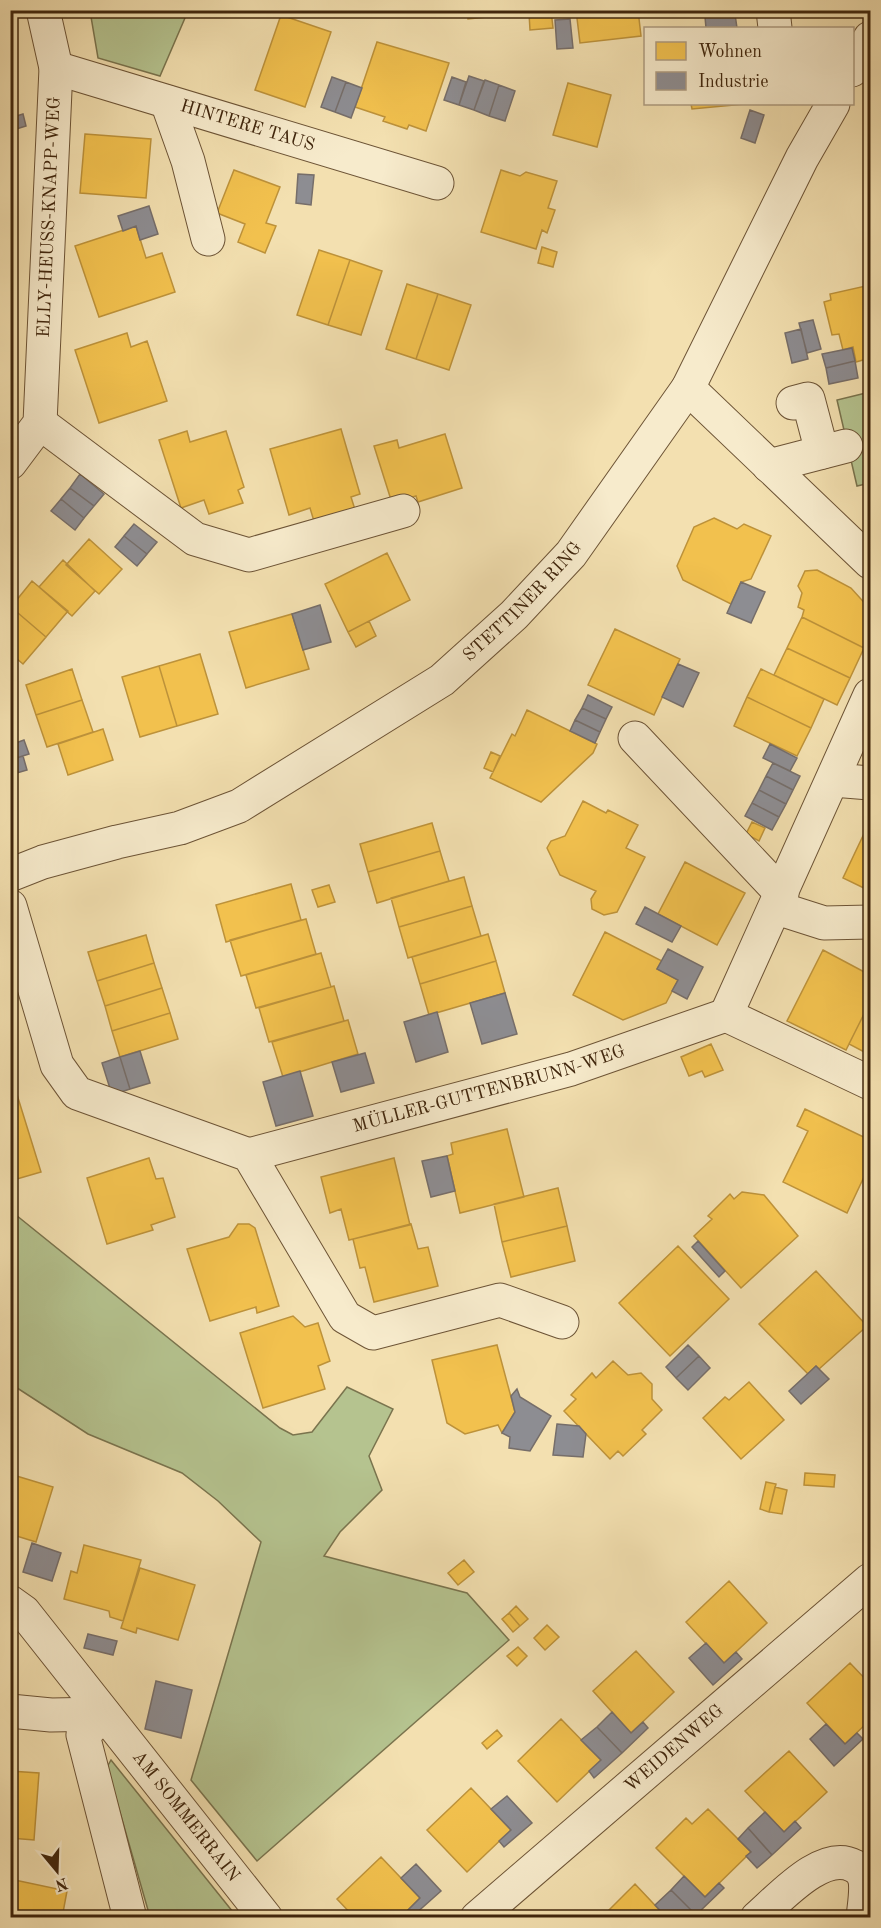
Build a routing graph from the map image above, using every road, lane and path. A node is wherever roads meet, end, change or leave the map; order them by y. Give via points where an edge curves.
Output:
1 (773, 10) edge
2 (51, 18) edge
3 (775, 27) edge
4 (870, 38) edge
5 (854, 66) edge
6 (56, 68) junction
7 (166, 102) junction
8 (832, 105) edge
9 (437, 183) dead end
10 (208, 239) dead end
11 (688, 388) junction
12 (793, 403) dead end
13 (40, 423) junction
14 (18, 466) edge
15 (769, 466) junction
16 (403, 511) dead end
17 (870, 562) edge
18 (870, 695) edge
19 (635, 738) dead end
20 (833, 780) junction
21 (870, 783) edge
22 (10, 875) edge
23 (779, 901) junction
24 (10, 906) edge
25 (870, 922) edge
26 (726, 1015) junction
27 (870, 1083) edge
28 (249, 1155) junction
29 (562, 1322) dead end
30 (870, 1580) edge
31 (10, 1602) edge
32 (10, 1711) edge
33 (104, 1714) junction
34 (130, 1917) edge
35 (266, 1917) edge
36 (477, 1917) edge
37 (757, 1917) edge
38 (863, 1917) edge

1 - 3 street
2 - 6 street, ELLY-HEUSS-KNAPP-WEG
4 - 5 street
6 - 7 street, HINTERE TAUS
6 - 13 street, ELLY-HEUSS-KNAPP-WEG
7 - 9 street, HINTERE TAUS
7 - 10 street via 188,160
8 - 11 street, STETTINER RING via 802,158
11 - 15 street
11 - 22 street, STETTINER RING via 571,554 514,615 442,680 239,806 180,828 43,862
12 - 15 street via 808,399 834,449
13 - 14 street
13 - 16 street via 195,539 249,555
15 - 17 street
18 - 20 street via 857,746
19 - 23 street
20 - 21 street
20 - 23 street
23 - 25 street via 824,922
23 - 26 street via 761,958
24 - 28 street via 57,1065 77,1093
26 - 27 street
26 - 28 street, MÜLLER-GUTTENBRUNN-WEG
28 - 29 street via 345,1317 373,1333 500,1300
30 - 36 street, WEIDENWEG
31 - 33 street, AM SOMMERRAIN via 24,1612
32 - 33 street
33 - 34 street via 83,1735
33 - 35 street, AM SOMMERRAIN
37 - 38 street via 807,1875 825,1864 845,1861 860,1869 865,1881

